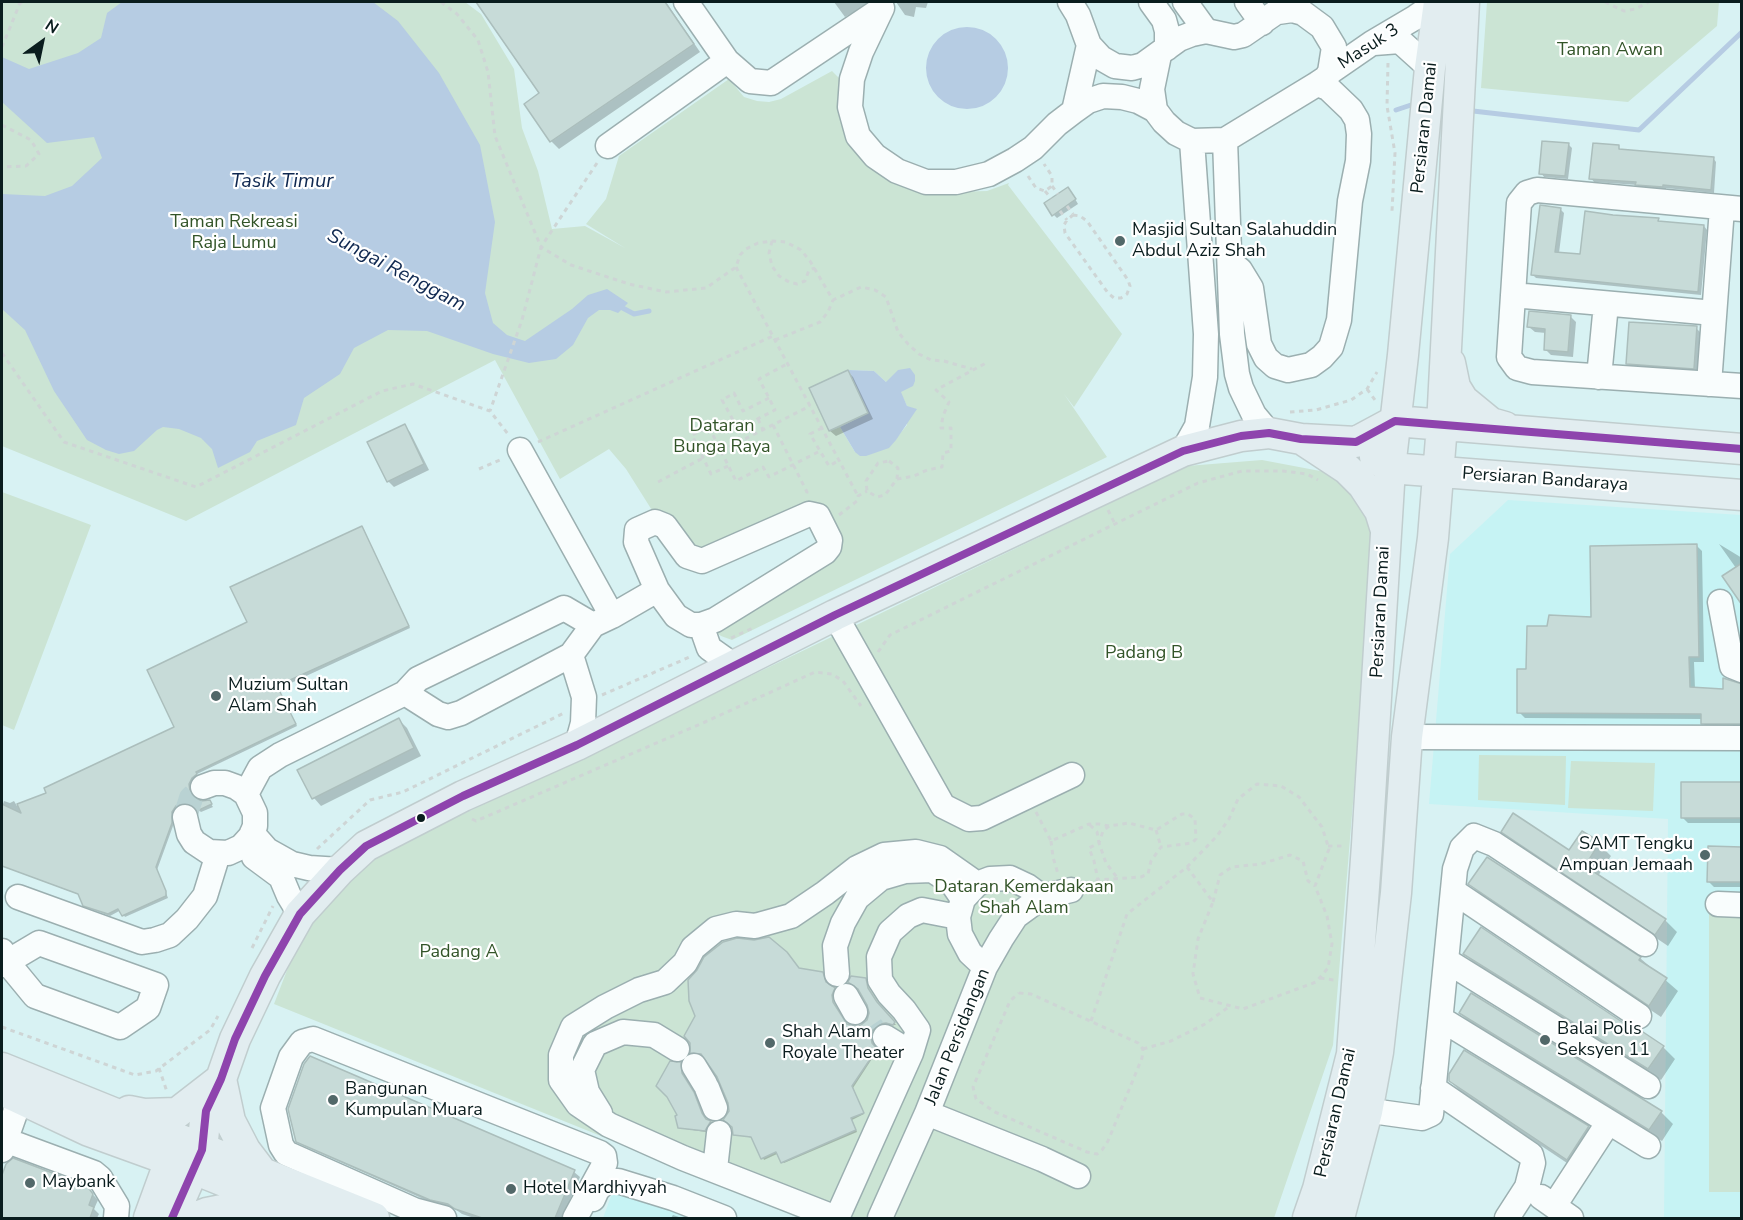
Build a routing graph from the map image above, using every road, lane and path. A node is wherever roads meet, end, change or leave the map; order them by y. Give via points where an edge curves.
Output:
1 (19, 2) edge
2 (27, 2) edge
3 (441, 2) edge
4 (686, 2) edge
5 (1070, 2) edge
6 (1151, 2) edge
7 (1185, 2) edge
8 (1247, 2) edge
9 (1438, 2) edge
10 (1464, 2) edge
11 (1605, 2) edge
12 (1649, 2) edge
13 (887, 5) edge
14 (1277, 12) edge
15 (1206, 31) junction
16 (1372, 43) junction
17 (1089, 45) junction
18 (2, 47) edge
19 (1163, 51) junction
20 (727, 61) junction
21 (1430, 68) junction
22 (1324, 78) junction
23 (1155, 110) junction
24 (1074, 111) junction
25 (2, 125) edge
26 (1225, 140) junction
27 (1192, 141) junction
28 (608, 146) joint
29 (1024, 154) junction
30 (2, 167) edge
31 (1052, 186) junction
32 (1045, 191) junction
33 (1058, 194) dead end
34 (1051, 198) dead end
35 (1067, 206) dead end
36 (1732, 209) edge
37 (1060, 211) dead end
38 (1074, 214) junction
39 (1067, 220) junction
40 (772, 241) junction
41 (542, 247) junction
42 (1230, 262) junction
43 (736, 267) junction
44 (814, 268) junction
45 (1513, 295) junction
46 (833, 300) junction
47 (1606, 304) junction
48 (1714, 313) junction
49 (1257, 330) junction
50 (1232, 334) junction
51 (774, 338) junction
52 (1446, 343) junction
53 (2, 353) edge
54 (1403, 355) junction
55 (986, 363) dead end
56 (788, 364) junction
57 (972, 369) junction
58 (1599, 377) junction
59 (1709, 384) junction
60 (1742, 386) edge
61 (769, 398) junction
62 (810, 406) junction
63 (490, 411) junction
64 (758, 419) junction
65 (1395, 421) junction
66 (1442, 424) junction
67 (773, 425) junction
68 (822, 428) junction
69 (763, 430) junction
70 (1512, 430) junction
71 (1269, 433) junction
72 (1301, 439) junction
73 (1356, 442) junction
74 (1742, 449) edge
75 (520, 450) junction
76 (721, 451) junction
77 (820, 451) junction
78 (1183, 451) junction
79 (703, 458) junction
80 (839, 460) junction
81 (793, 465) junction
82 (728, 466) junction
83 (1390, 468) junction
84 (479, 469) dead end
85 (1437, 471) junction
86 (1512, 477) junction
87 (897, 479) junction
88 (658, 482) dead end
89 (1326, 483) dead end
90 (867, 491) junction
91 (807, 492) dead end
92 (1742, 495) edge
93 (858, 496) junction
94 (821, 524) junction
95 (1386, 531) junction
96 (1433, 538) junction
97 (657, 590) junction
98 (1720, 602) dead end
99 (835, 615) junction
100 (603, 621) junction
101 (701, 625) junction
102 (878, 653) dead end
103 (572, 655) junction
104 (732, 665) junction
105 (1742, 670) edge
106 (405, 693) junction
107 (864, 710) dead end
108 (1407, 737) junction
109 (1742, 738) edge
110 (577, 744) junction
111 (1072, 775) dead end
112 (203, 787) dead end
113 (246, 794) junction
114 (1028, 796) junction
115 (185, 817) dead end
116 (472, 819) dead end
117 (1089, 825) junction
118 (1109, 826) junction
119 (1156, 830) junction
120 (1051, 840) junction
121 (1099, 843) junction
122 (236, 845) junction
123 (1161, 847) junction
124 (1187, 867) junction
125 (340, 870) junction
126 (1098, 880) junction
127 (1119, 880) junction
128 (1316, 886) junction
129 (1453, 891) junction
130 (1059, 893) junction
131 (18, 897) dead end
132 (966, 900) junction
133 (1213, 902) junction
134 (300, 914) junction
135 (1645, 944) dead end
136 (3, 959) edge
137 (1447, 961) junction
138 (985, 967) junction
139 (1231, 1006) junction
140 (1639, 1016) dead end
141 (1441, 1019) junction
142 (1090, 1021) junction
143 (1143, 1049) junction
144 (911, 1053) junction
145 (2, 1068) edge
146 (221, 1079) junction
147 (1648, 1086) dead end
148 (1433, 1088) junction
149 (11, 1095) edge
150 (70, 1097) junction
151 (1353, 1109) junction
152 (927, 1113) junction
153 (1608, 1123) junction
154 (609, 1125) junction
155 (89, 1131) junction
156 (3, 1145) edge
157 (1648, 1146) dead end
158 (185, 1155) junction
159 (715, 1169) junction
160 (264, 1175) junction
161 (1078, 1176) dead end
162 (1527, 1187) junction
163 (281, 1203) junction
164 (366, 1207) edge
165 (1562, 1212) edge
166 (412, 1214) edge
167 (116, 1218) edge
168 (148, 1218) edge
169 (172, 1218) edge
170 (194, 1218) edge
171 (316, 1218) edge
172 (444, 1218) edge
173 (575, 1218) edge
174 (586, 1218) edge
175 (724, 1218) edge
176 (836, 1218) edge
177 (880, 1218) edge
178 (1308, 1218) edge
179 (1339, 1218) edge
180 (1507, 1218) edge

1 - 2 path
1 - 18 path
3 - 41 path via 457,14 478,40 488,72 495,136
4 - 20 street
5 - 17 street
6 - 19 street via 1167,31
7 - 15 street
8 - 14 street
9 - 16 street, Masuk 3
9 - 21 main road, Persiaran Damai
10 - 52 main road, Persiaran Damai
11 - 12 path via 1624,11
13 - 20 street via 771,83 750,81
13 - 29 street via 861,52 852,79 850,107 858,136 874,156 897,171 926,182 956,182 989,174
14 - 15 street via 1243,35
14 - 22 street via 1303,13 1322,27 1334,47
15 - 19 street via 1192,34
16 - 21 street via 1400,41
16 - 22 street, Masuk 3
17 - 19 street via 1115,66 1132,68
17 - 24 street
19 - 23 street via 1152,89
20 - 28 street
21 - 54 main road, Persiaran Damai
22 - 26 street, Masuk 3
22 - 49 street via 1328,88 1351,110 1359,134 1339,320 1330,347 1322,357 1311,365 1288,370 1266,358
23 - 24 street via 1138,101 1103,96 1088,100
23 - 27 street via 1176,133
24 - 29 street
25 - 30 path via 31,140 39,154 26,166
26 - 27 street
26 - 42 street
27 - 78 street via 1206,334 1205,377 1197,426
28 - 41 path
29 - 31 path via 1053,176
29 - 32 path via 1036,188
31 - 32 path
31 - 33 path
32 - 34 path
35 - 38 path
36 - 45 street via 1537,190 1527,193 1520,203
36 - 48 street
37 - 39 path
38 - 39 path
38 - 39 path via 1087,221 1128,280 1127,294 1114,298 1108,293 1065,233
40 - 43 path via 746,249
40 - 44 path via 786,242 801,250
40 - 44 path via 769,253 779,276 797,284 805,281
41 - 43 path via 571,265 666,292 706,288
41 - 63 path
42 - 49 street via 1251,288
42 - 50 street
43 - 51 path
44 - 46 path
45 - 47 street
45 - 58 street via 1509,357 1517,368
46 - 51 path via 820,322
46 - 57 path via 861,287 875,290 886,297 898,332 919,354
47 - 48 street
47 - 58 street
48 - 59 street
49 - 50 street
50 - 71 street via 1241,388 1254,415
51 - 56 path
51 - 75 path
52 - 66 main road, Persiaran Damai
52 - 70 main road via 1455,387 1463,400 1491,423
53 - 63 path via 64,442 196,487 382,391 413,384
54 - 65 main road, Persiaran Damai
54 - 72 main road via 1389,387 1369,416 1356,424
55 - 57 path
56 - 61 path via 759,379
56 - 62 path
57 - 87 path via 936,390 949,402 941,428 951,428 951,451 943,453 942,467
58 - 59 street
59 - 60 street
61 - 64 path via 775,410
61 - 64 path via 743,411 734,393 722,400 738,429
62 - 67 path
62 - 68 path
63 - 75 path
64 - 69 path
65 - 66 main road
65 - 73 main road
65 - 83 main road, Persiaran Damai
66 - 70 main road
66 - 85 main road, Persiaran Damai
67 - 69 path
67 - 81 path
68 - 77 path via 810,434
68 - 80 path
69 - 76 path
70 - 74 main road
71 - 72 main road
71 - 78 main road
72 - 73 main road
72 - 95 main road via 1347,468 1363,484 1380,511
73 - 83 main road
75 - 84 path
75 - 100 street
76 - 79 path via 709,427 692,435
76 - 82 path
77 - 80 path via 829,466
77 - 81 path
78 - 99 main road
79 - 82 path via 711,474
79 - 88 path
80 - 93 path
81 - 82 path via 769,477 763,467 736,481
81 - 91 path
83 - 85 main road, Persiaran Bandaraya
83 - 95 main road, Persiaran Damai
85 - 86 main road, Persiaran Bandaraya
85 - 96 main road, Persiaran Damai
86 - 92 main road, Persiaran Bandaraya
86 - 96 main road via 1473,483 1459,490 1441,512
87 - 90 path via 885,495 877,497
87 - 90 path via 898,468 889,461 878,463 866,481
89 - 102 path via 1307,474 1242,471 1198,483 890,635
90 - 93 path
93 - 94 path via 845,511
94 - 97 street via 818,516 809,514 702,561 687,556 665,526 655,522 637,530 636,542
94 - 101 street via 830,540 825,552
95 - 151 main road, Persiaran Damai via 1352,1054
96 - 108 main road, Persiaran Damai
97 - 100 street
97 - 101 street via 676,616 691,625
98 - 105 street via 1732,666
99 - 104 main road
99 - 114 street via 943,806 969,819 982,818
100 - 103 street
100 - 106 street via 564,608 418,680
101 - 104 street via 709,648
103 - 106 street via 448,717
103 - 110 street via 584,697
104 - 110 main road
106 - 113 street via 280,755 260,768
107 - 116 path via 843,681 832,674 815,672 476,821
108 - 109 street
108 - 151 main road, Persiaran Damai via 1396,893 1378,1052
110 - 125 main road via 376,840
111 - 114 street
112 - 113 street via 225,783
113 - 122 street via 255,813
114 - 120 path
115 - 122 street via 194,842 209,852
117 - 118 path
117 - 120 path
117 - 121 path via 1097,832
118 - 119 path via 1129,823
118 - 121 path
119 - 123 path
119 - 123 path via 1182,814 1196,822 1196,839 1192,843
120 - 130 path
121 - 126 path via 1089,848
121 - 127 path via 1106,863
122 - 125 street via 267,850 292,864
122 - 131 street via 187,919 170,935 155,940 142,942
122 - 134 street via 281,877
123 - 127 path via 1148,873 1141,878
124 - 128 path via 1218,836 1238,799 1257,784 1281,786 1299,797 1322,827 1329,849
124 - 133 path
124 - 142 path via 1127,914
125 - 134 main road
126 - 127 path
126 - 130 path
128 - 133 path via 1308,881 1303,861 1290,855 1232,867 1220,876
128 - 139 path via 1332,944 1328,968 1316,982 1293,992 1243,1009
129 - 135 street via 1462,848 1474,836 1494,844
129 - 137 street
129 - 140 street
130 - 132 street via 1010,878 990,879
130 - 138 street, Jalan Persidangan via 1016,916
132 - 138 street via 960,934 970,953
132 - 144 street via 908,916 890,932 879,957 880,980 918,1030
132 - 144 street via 952,883 932,870 905,871 881,878 857,898 843,923 835,946 859,1009
132 - 154 street via 940,858 916,852 884,855 857,868 791,916 755,926 736,924 716,929 693,948 685,963 665,982 605,1006 573,1027 561,1055 561,1080 578,1104
133 - 139 path via 1198,939 1193,974 1200,998
134 - 146 main road via 265,976
136 - 136 street via 35,996 120,1027 148,1008 156,985 39,943
137 - 141 street
137 - 147 street
138 - 152 street, Jalan Persidangan
139 - 143 path via 1196,1029
141 - 148 street
141 - 153 street
142 - 143 path
142 - 143 path via 1031,994 1019,993 1010,1001 973,1087 976,1099 995,1112 1097,1154 1108,1140
144 - 176 street
145 - 150 main road
146 - 150 main road via 177,1113 144,1114
146 - 158 main road
146 - 160 main road via 230,1121
148 - 151 street via 1431,1114 1427,1117
148 - 162 street via 1531,1155
149 - 155 main road
149 - 156 street
150 - 158 main road
151 - 178 main road, Persiaran Damai
151 - 179 main road, Persiaran Damai
152 - 161 street
152 - 177 street, Jalan Persidangan
153 - 157 street
153 - 165 street
154 - 159 street
154 - 159 street via 587,1092 582,1070 595,1044 623,1032 654,1035 702,1088
155 - 158 main road
155 - 168 main road via 119,1150 143,1178
156 - 167 street via 94,1173 117,1206
158 - 160 main road
158 - 163 main road
158 - 168 main road
158 - 169 main road
159 - 176 street
160 - 164 main road
162 - 165 street
162 - 180 street
163 - 170 main road via 227,1209
163 - 171 main road
164 - 166 street
164 - 173 street via 286,1153 281,1145 273,1108 291,1057 302,1042 313,1039 600,1153 605,1163
166 - 172 street
174 - 175 street via 597,1190 606,1181 618,1181

